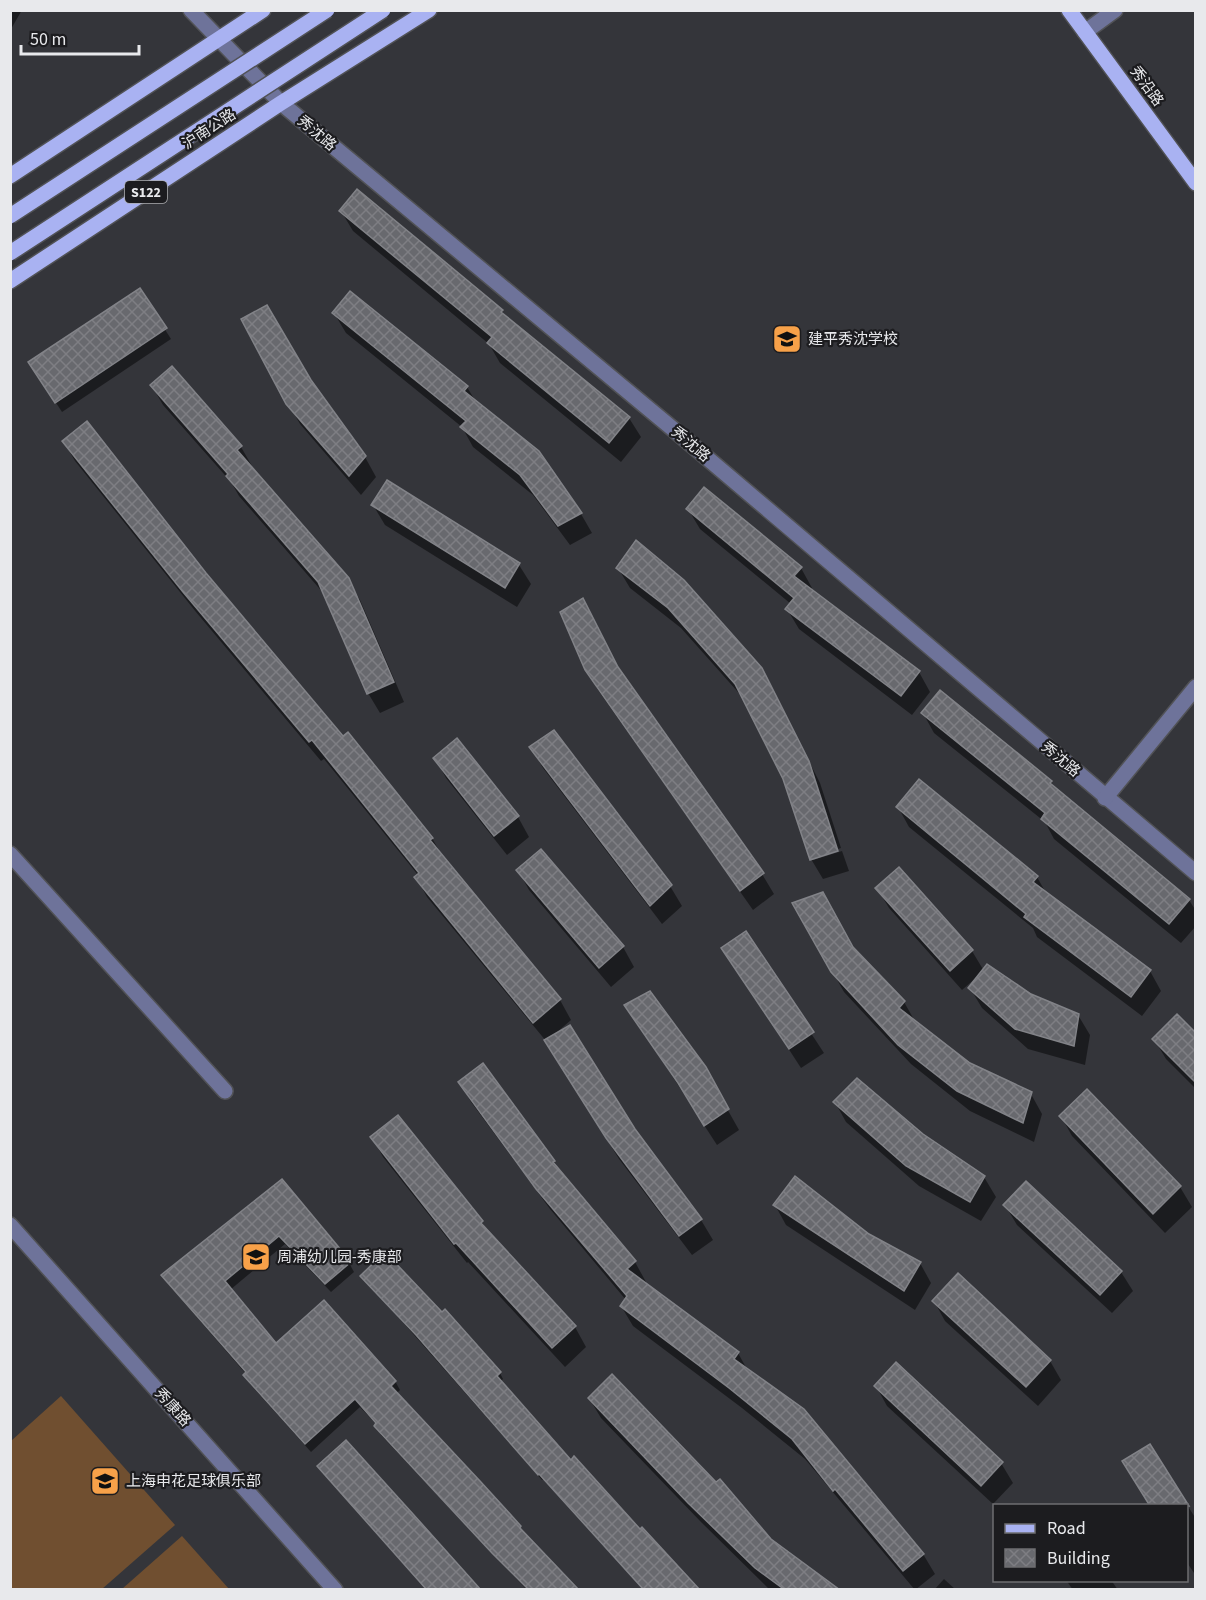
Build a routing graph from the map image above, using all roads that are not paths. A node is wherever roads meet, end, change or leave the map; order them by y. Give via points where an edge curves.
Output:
1 (190, 10) edge
2 (263, 10) edge
3 (327, 10) edge
4 (383, 10) edge
5 (429, 10) edge
6 (1069, 10) edge
7 (1115, 10) edge
8 (1085, 32) junction
9 (218, 39) junction
10 (281, 103) junction
11 (10, 176) edge
12 (1196, 183) edge
13 (10, 216) edge
14 (10, 253) edge
15 (10, 280) edge
16 (1196, 687) edge
17 (1106, 798) junction
18 (10, 854) edge
19 (1196, 873) edge
20 (225, 1091) dead end
21 (10, 1225) edge
22 (335, 1590) edge

1 - 9 street, 秀沈路
2 - 9 main road
3 - 13 main road, bridge
4 - 14 main road, bridge
5 - 10 main road, 沪南公路 / S122
6 - 8 main road, 秀沿路
7 - 8 street
8 - 12 main road, 秀沿路
9 - 10 street, 秀沈路
9 - 11 main road
10 - 15 main road, 沪南公路 / S122
10 - 17 street, 秀沈路 via 673,429
16 - 17 street
17 - 19 street, 秀沈路
18 - 20 street
21 - 22 street, 秀康路

